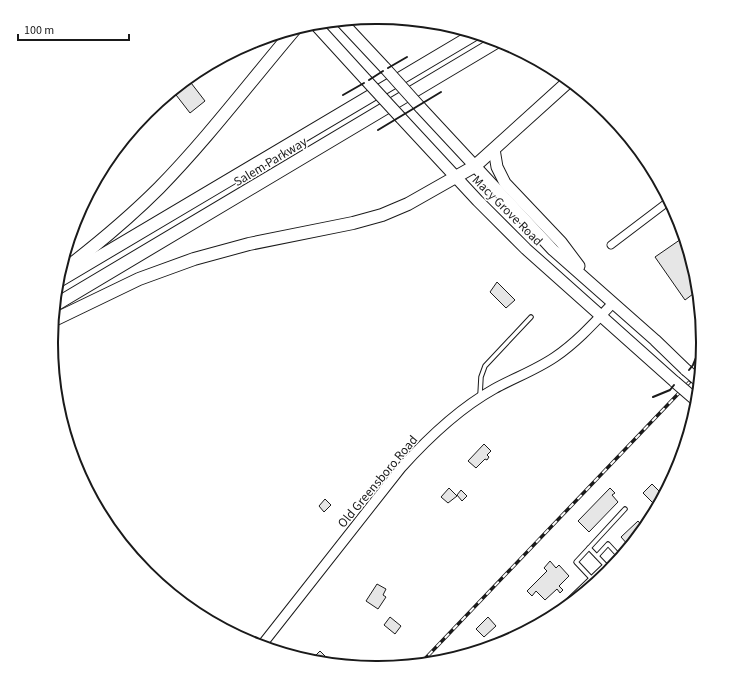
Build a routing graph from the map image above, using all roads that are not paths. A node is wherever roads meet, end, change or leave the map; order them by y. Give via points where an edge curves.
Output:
1 (345, 26) edge
2 (320, 29) edge
3 (288, 37) edge
4 (469, 38) edge
5 (491, 45) edge
6 (564, 85) edge
7 (494, 149) junction
8 (475, 166) junction
9 (455, 176) junction
10 (664, 205) edge
11 (611, 245) dead end
12 (68, 267) edge
13 (66, 277) edge
14 (594, 286) junction
15 (61, 301) edge
16 (613, 303) junction
17 (600, 316) junction
18 (59, 317) edge
19 (531, 317) dead end
20 (694, 377) edge
21 (691, 396) edge
22 (480, 398) junction
23 (625, 509) dead end
24 (589, 548) junction
25 (616, 553) edge
26 (597, 556) junction
27 (605, 565) edge
28 (604, 566) edge
29 (591, 578) junction
30 (586, 583) edge
31 (265, 641) edge

1 - 8 main road, Macy Grove Road, bridge
2 - 9 main road, Macy Grove Road, bridge
3 - 12 highway via 158,189
4 - 13 highway, Salem Parkway
5 - 15 highway, Salem Parkway
6 - 7 highway
7 - 8 highway
7 - 14 main road via 497,167 506,183 561,242
8 - 9 highway
8 - 14 main road, Macy Grove Road via 554,250
9 - 17 main road, Macy Grove Road via 526,249
9 - 18 highway via 421,198 382,215 194,258 132,282
10 - 11 street
14 - 16 main road, Macy Grove Road
16 - 17 street, Old Greensboro Road
16 - 20 main road, Macy Grove Road, bridge
17 - 21 main road, Macy Grove Road, bridge
17 - 22 street, Old Greensboro Road via 557,356
19 - 22 lane via 485,366 481,377
22 - 31 street, Old Greensboro Road via 437,431 401,468
23 - 24 lane
24 - 26 lane
24 - 29 lane via 576,562
25 - 26 lane via 608,544
26 - 27 lane
28 - 29 lane
29 - 30 lane

